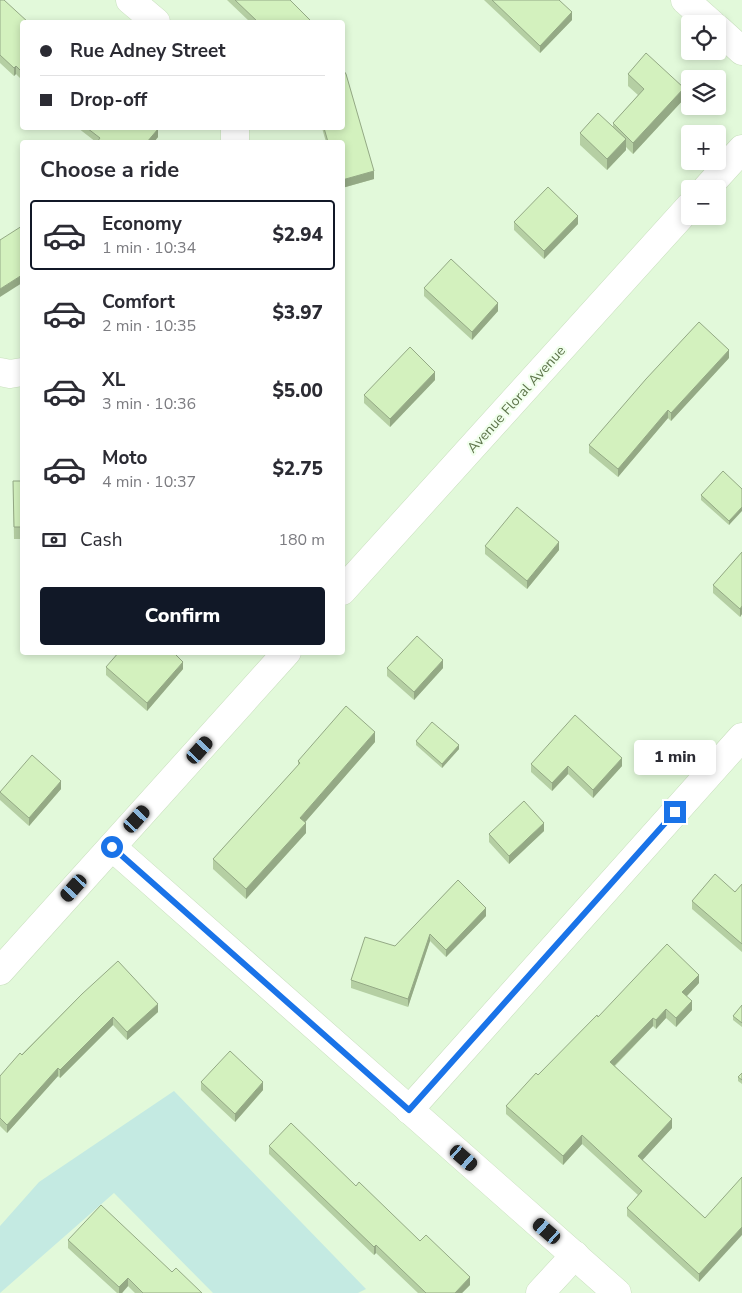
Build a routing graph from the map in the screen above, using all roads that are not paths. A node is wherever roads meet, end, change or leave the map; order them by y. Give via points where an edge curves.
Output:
1 (130, 0) edge
2 (685, 0) edge
3 (702, 15) edge
4 (154, 20) edge
5 (726, 36) edge
6 (742, 51) edge
7 (742, 149) edge
8 (714, 180) edge
9 (681, 216) edge
10 (0, 372) edge
11 (20, 372) edge
12 (345, 588) edge
13 (284, 655) edge
14 (742, 738) edge
15 (112, 847) junction
16 (0, 971) edge
17 (409, 1110) junction
18 (574, 1255) junction
19 (540, 1293) edge
20 (617, 1293) edge

1 - 4 street
2 - 3 street
5 - 6 street
7 - 8 street
9 - 12 street, Avenue Floral Avenue
10 - 11 street
13 - 15 street
14 - 17 street
15 - 16 street
15 - 17 street
17 - 18 street
18 - 19 street
18 - 20 street

